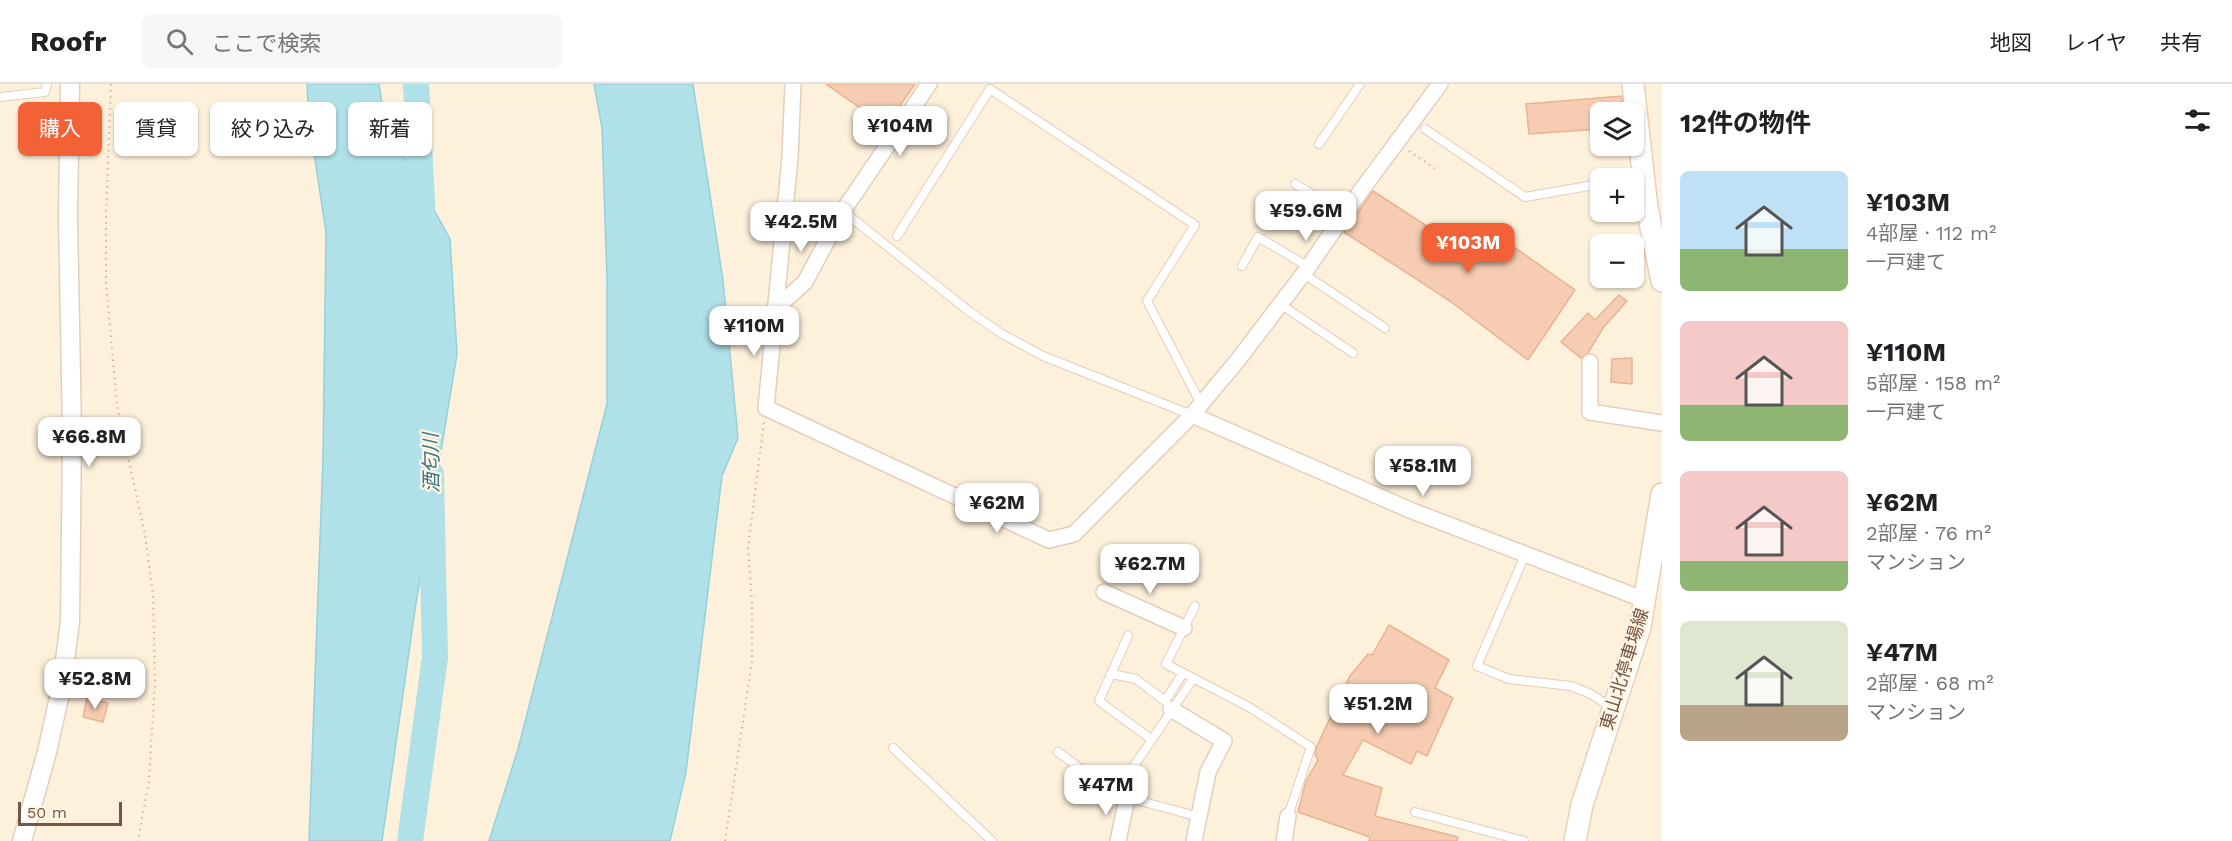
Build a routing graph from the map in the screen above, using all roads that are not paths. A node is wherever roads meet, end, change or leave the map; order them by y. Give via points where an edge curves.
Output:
1 (47, 84) edge
2 (70, 84) edge
3 (793, 84) edge
4 (929, 84) edge
5 (1360, 84) edge
6 (1440, 84) edge
7 (1633, 84) edge
8 (0, 97) edge
9 (1425, 129) dead end
10 (1319, 144) dead end
11 (1637, 168) edge
12 (1295, 184) dead end
13 (1590, 186) edge
14 (1644, 188) edge
15 (1654, 206) edge
16 (843, 211) junction
17 (1346, 214) junction
18 (897, 236) dead end
19 (1242, 266) dead end
20 (1307, 270) junction
21 (1662, 281) edge
22 (1281, 304) junction
23 (775, 309) junction
24 (1385, 328) dead end
25 (1353, 353) dead end
26 (1590, 362) dead end
27 (1197, 409) junction
28 (1662, 423) edge
29 (1662, 494) edge
30 (1660, 532) edge
31 (1524, 555) junction
32 (1656, 578) edge
33 (1104, 592) dead end
34 (1645, 600) junction
35 (1195, 606) dead end
36 (1184, 628) junction
37 (1128, 636) dead end
38 (1183, 673) junction
39 (1111, 674) junction
40 (1193, 679) junction
41 (1612, 708) junction
42 (1171, 709) junction
43 (1151, 739) junction
44 (893, 748) dead end
45 (1058, 752) dead end
46 (1121, 796) junction
47 (1415, 812) dead end
48 (1288, 816) joint
49 (1199, 817) junction
50 (22, 841) edge
51 (992, 841) edge
52 (1118, 841) edge
53 (1194, 841) edge
54 (1284, 841) edge
55 (1524, 841) edge
56 (1575, 841) edge

1 - 8 lane via 45,92
2 - 50 street via 70,621 60,696
3 - 23 street
4 - 16 street
5 - 10 lane
6 - 17 street
7 - 11 main road
9 - 13 lane via 1525,196
12 - 17 lane
14 - 15 main road
15 - 21 main road
16 - 23 street via 805,282
16 - 27 lane via 1002,334 1043,356
17 - 20 street
18 - 27 lane via 990,89 1195,225 1147,301
19 - 20 lane via 1258,237
20 - 22 street
20 - 24 lane
22 - 25 lane
22 - 27 street
23 - 27 street via 766,408 1049,540 1074,534
26 - 28 street via 1590,412
27 - 31 street via 1410,510
29 - 30 main road, 東山北停車場線
30 - 32 main road, 東山北停車場線
31 - 34 street
31 - 41 lane via 1477,666 1509,679 1571,687
32 - 34 main road, 東山北停車場線
33 - 36 street
34 - 41 main road, 東山北停車場線 via 1640,627
35 - 36 lane
36 - 38 lane via 1166,664
37 - 39 lane
38 - 39 lane via 1165,701 1136,679
38 - 40 lane
39 - 43 lane via 1099,701
40 - 42 lane
40 - 48 lane via 1249,707 1311,747
41 - 56 main road, 東山北停車場線
42 - 43 lane
42 - 49 street via 1224,741 1208,772
43 - 46 lane
44 - 51 lane
45 - 46 lane
46 - 49 lane
46 - 52 street
47 - 55 lane
48 - 54 street
49 - 53 street

